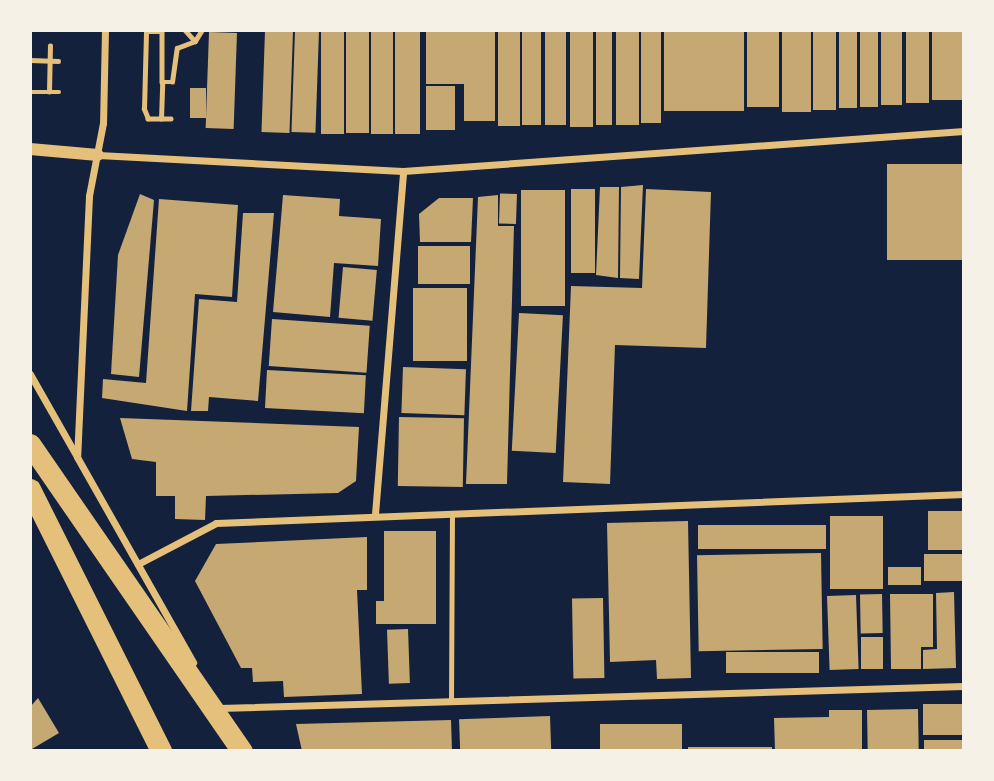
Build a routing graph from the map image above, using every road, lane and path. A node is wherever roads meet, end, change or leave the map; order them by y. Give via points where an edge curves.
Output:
1 (105, 30) edge
2 (185, 30) edge
3 (202, 30) edge
4 (195, 41) junction
5 (50, 46) dead end
6 (30, 60) edge
7 (50, 61) junction
8 (58, 61) dead end
9 (162, 82) junction
10 (30, 92) edge
11 (49, 92) junction
12 (59, 92) dead end
13 (161, 119) junction
14 (171, 120) dead end
15 (964, 131) edge
16 (30, 149) edge
17 (97, 155) junction
18 (403, 171) junction
19 (30, 374) edge
20 (30, 444) edge
21 (77, 457) junction
22 (30, 489) edge
23 (964, 494) edge
24 (452, 511) junction
25 (375, 514) junction
26 (138, 564) junction
27 (964, 686) edge
28 (451, 702) junction
29 (218, 708) junction
30 (161, 751) edge
31 (244, 751) edge

1 - 17 street
2 - 4 path
3 - 4 path
4 - 9 path via 177,48 172,82
5 - 7 path
6 - 7 path
7 - 8 path
7 - 11 path
9 - 13 path
9 - 13 path via 162,32 146,32 144,109 148,119
10 - 11 path
11 - 12 path
13 - 14 path
15 - 18 street
16 - 17 street
17 - 18 street
17 - 21 street via 89,196
18 - 25 street
19 - 21 street
20 - 31 highway
21 - 26 street
22 - 30 highway
23 - 24 street
24 - 25 street
24 - 28 lane
25 - 26 street via 216,523
26 - 29 street
27 - 28 street
28 - 29 street
29 - 31 street

